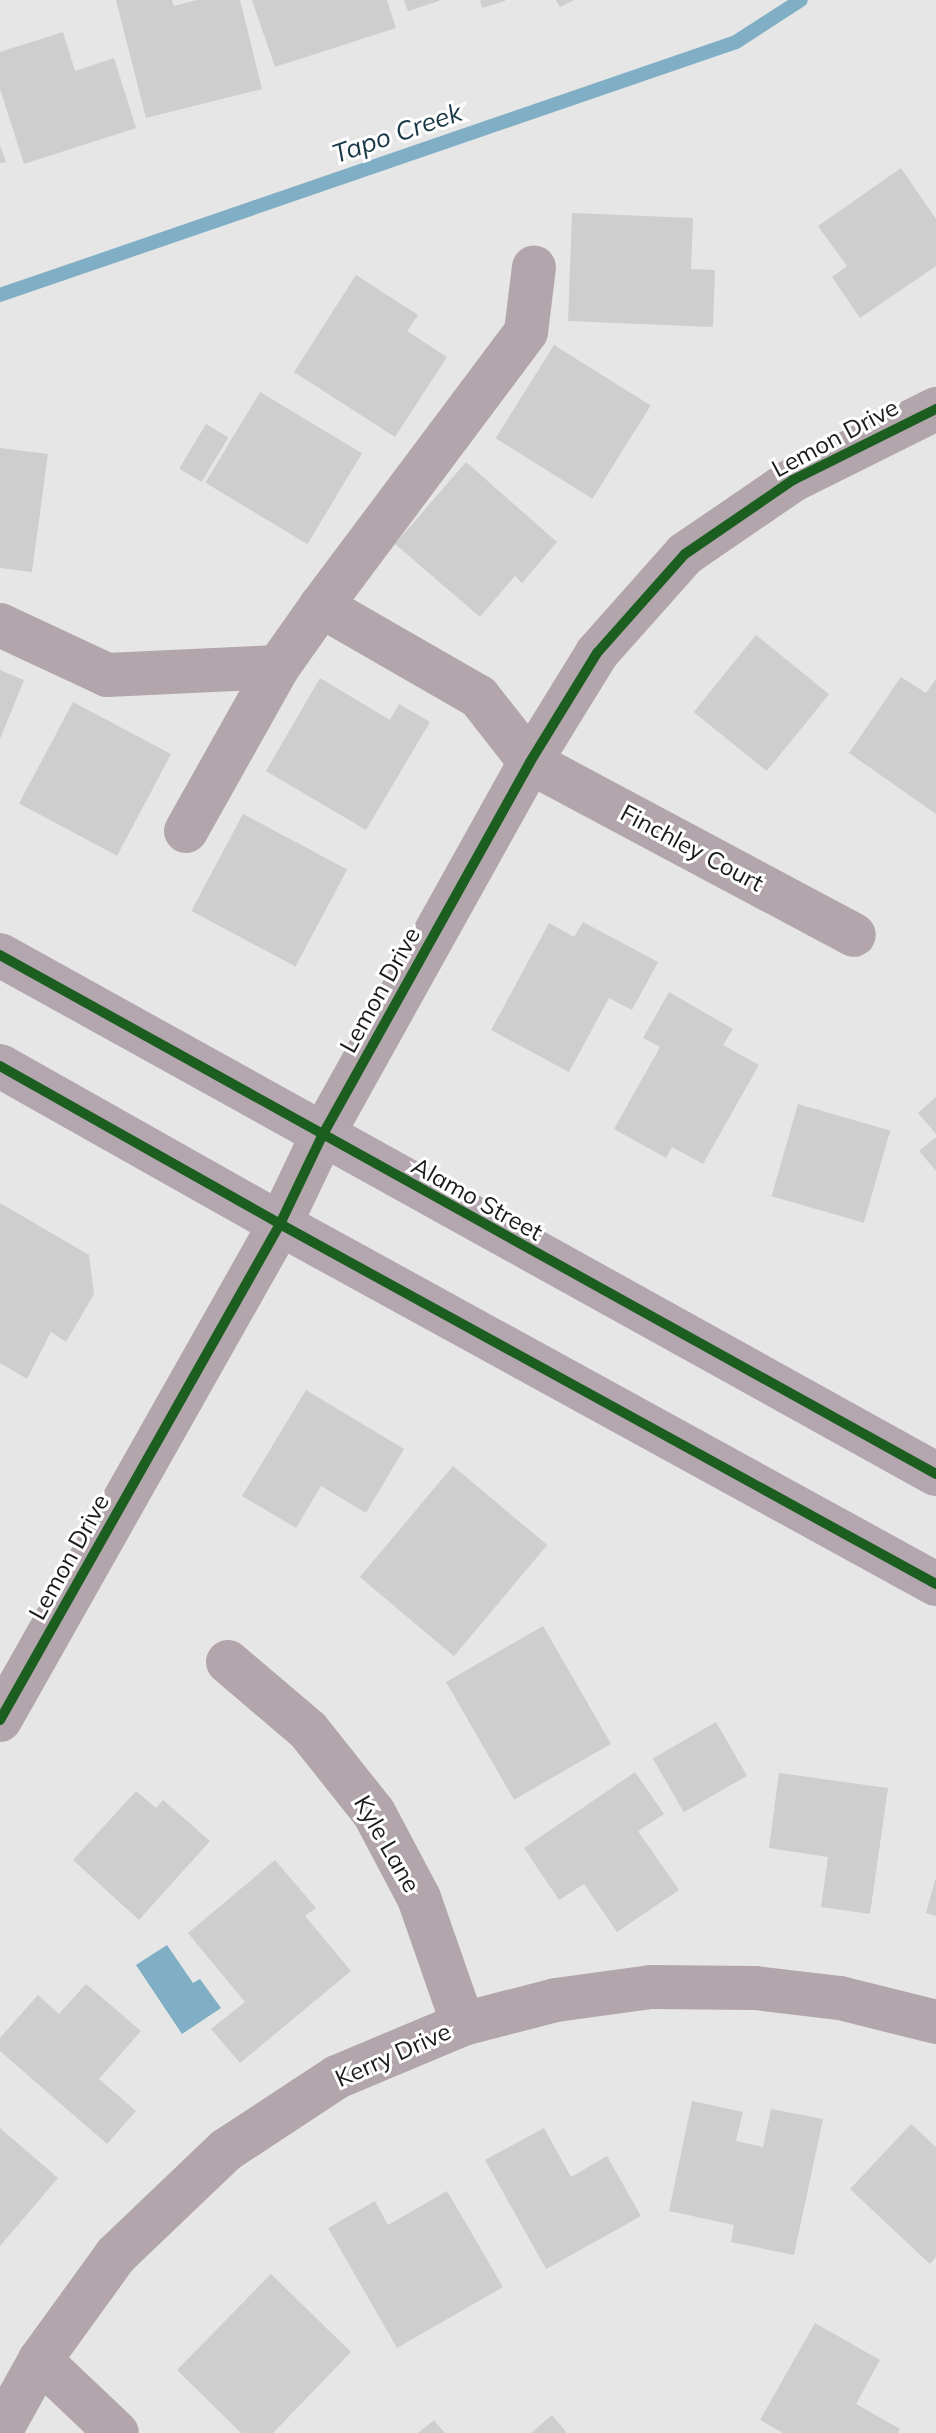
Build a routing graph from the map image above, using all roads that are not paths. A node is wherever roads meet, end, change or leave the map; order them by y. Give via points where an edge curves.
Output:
1 (534, 267) dead end
2 (936, 409) edge
3 (321, 606) junction
4 (0, 625) edge
5 (278, 667) junction
6 (530, 762) junction
7 (186, 831) dead end
8 (854, 935) dead end
9 (0, 955) edge
10 (0, 1066) edge
11 (322, 1136) junction
12 (280, 1224) junction
13 (936, 1474) edge
14 (936, 1584) edge
15 (228, 1662) dead end
16 (0, 1718) edge
17 (936, 2022) edge
18 (463, 2024) junction
19 (40, 2360) junction
20 (0, 2432) edge
21 (117, 2433) edge

1 - 3 street via 526,332
2 - 6 street, Lemon Drive via 793,480 685,554 597,653
3 - 5 street
3 - 6 street via 479,697
4 - 5 street via 107,675
5 - 7 street
6 - 8 street, Finchley Court
6 - 11 street, Lemon Drive
9 - 11 main road, Alamo Street
10 - 12 main road
11 - 12 street, Lemon Drive
11 - 13 main road, Alamo Street
12 - 14 main road
12 - 16 street, Lemon Drive
15 - 18 street, Kyle Lane via 308,1730 374,1813 419,1898
17 - 18 street, Kerry Drive via 840,1998 755,1988 651,1987 556,2000
18 - 19 street, Kerry Drive via 337,2077 226,2150 116,2255
19 - 20 street, Kerry Drive
19 - 21 street

